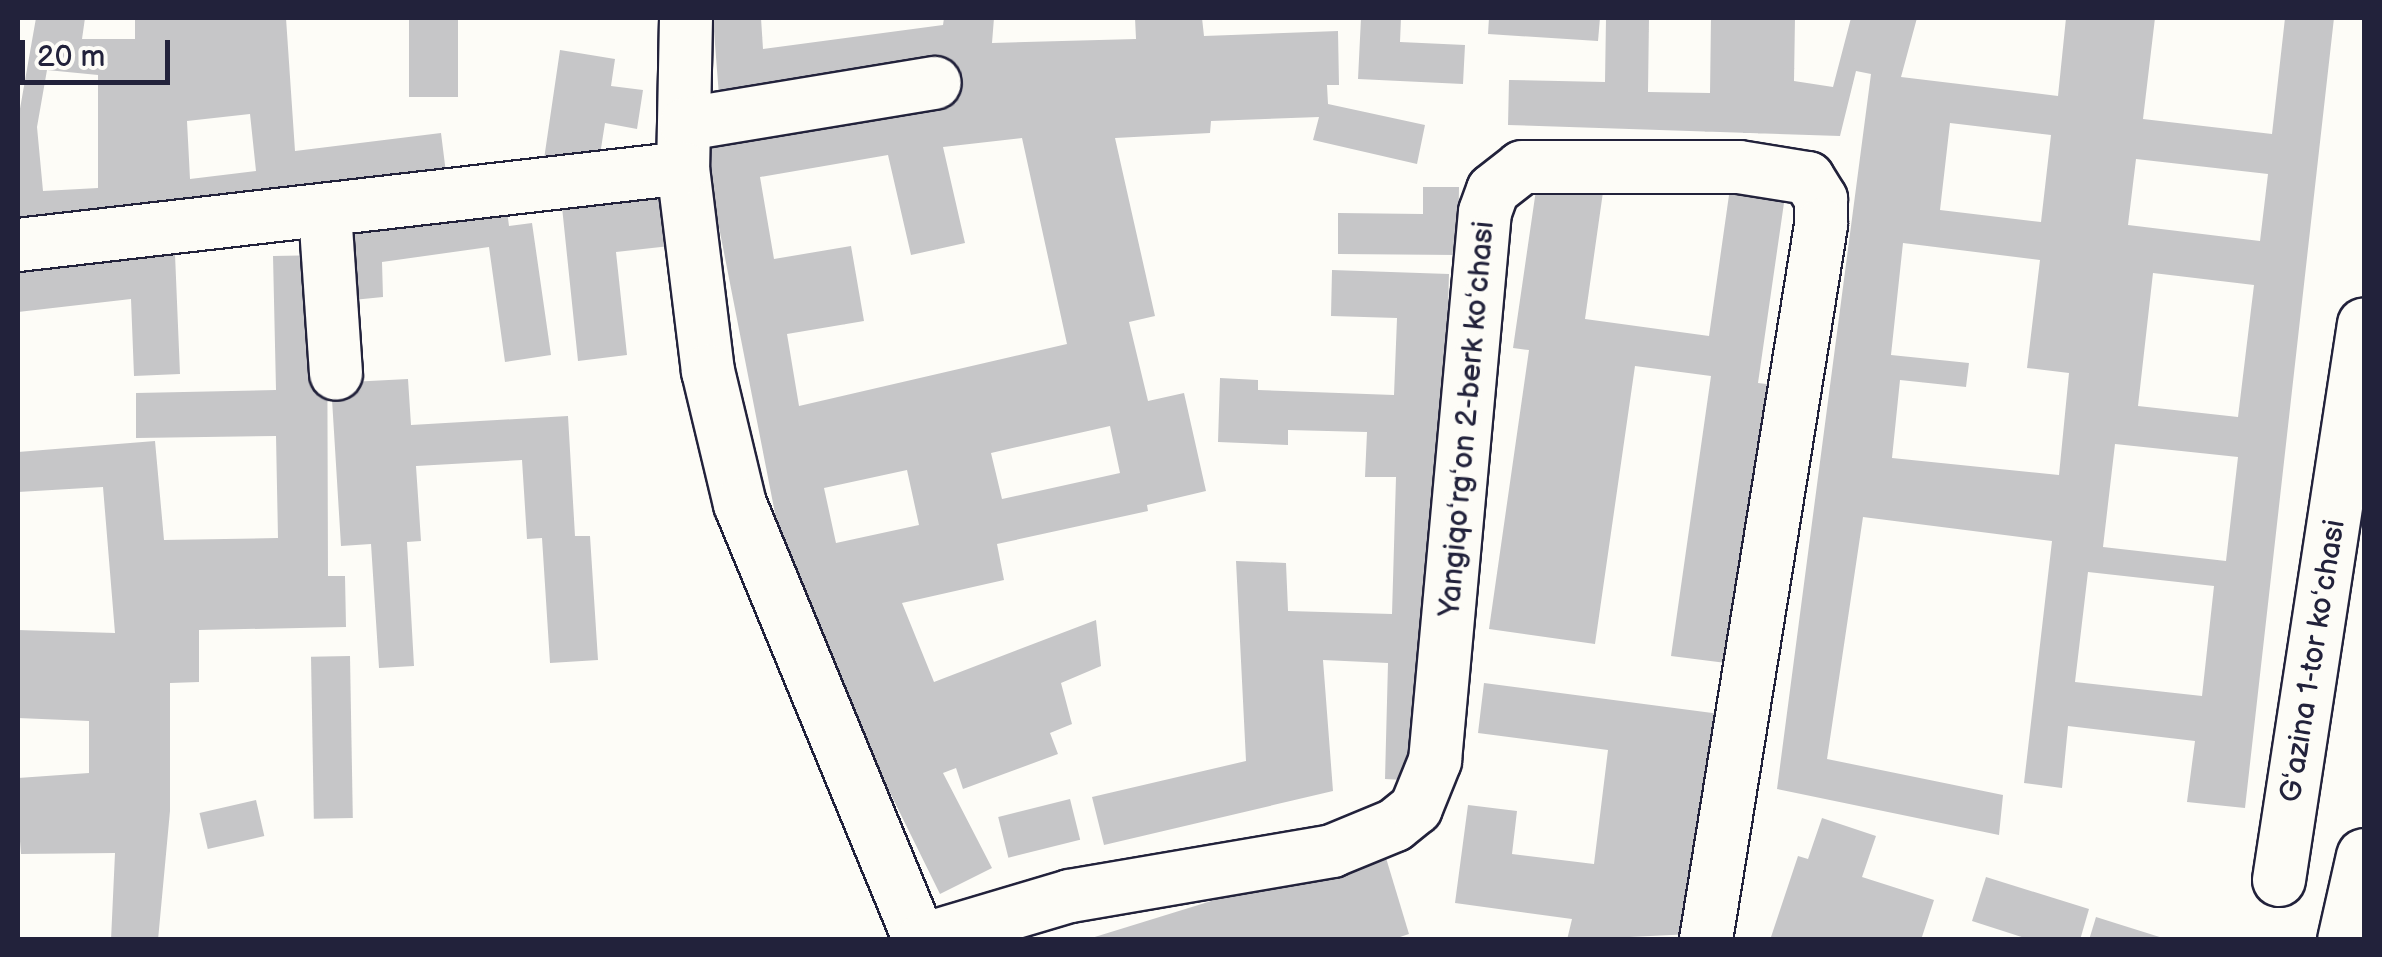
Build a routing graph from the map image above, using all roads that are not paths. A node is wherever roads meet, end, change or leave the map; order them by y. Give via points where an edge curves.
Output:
1 (686, 18) edge
2 (935, 83) dead end
3 (684, 146) junction
4 (325, 212) junction
5 (18, 244) edge
6 (2364, 324) edge
7 (336, 374) dead end
8 (2364, 856) edge
9 (2279, 880) dead end
10 (921, 940) edge
11 (1706, 940) edge
12 (2346, 940) edge

1 - 3 street, Yangiqoʻrgʻon 2-berk koʻchasi
2 - 3 street
3 - 4 street
3 - 10 street, Yangiqoʻrgʻon 2-berk koʻchasi via 708,371 740,504
4 - 5 street
4 - 7 street
6 - 9 street, Gʻazina 1-tor koʻchasi
8 - 12 main road
10 - 11 street, Yangiqoʻrgʻon 2-berk koʻchasi via 1070,896 1332,851 1395,825 1416,808 1435,762 1484,212 1493,190 1522,166 1739,167 1808,178 1821,198

